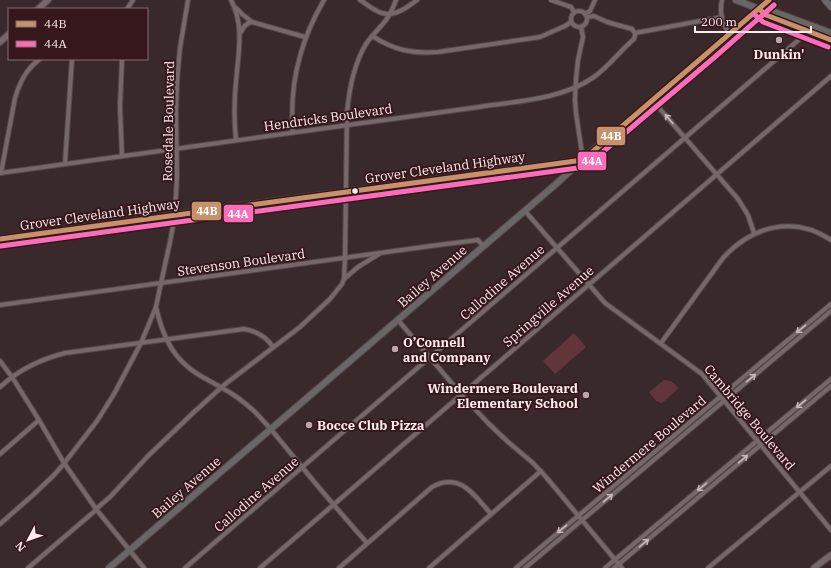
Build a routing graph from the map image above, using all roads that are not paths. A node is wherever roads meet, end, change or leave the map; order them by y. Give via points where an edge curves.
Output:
1 (48, 0) edge
2 (188, 0) edge
3 (231, 0) edge
4 (324, 0) edge
5 (360, 0) edge
6 (396, 0) edge
7 (417, 0) edge
8 (551, 0) edge
9 (595, 0) edge
10 (722, 0) edge
11 (736, 0) edge
12 (769, 0) edge
13 (825, 0) edge
14 (234, 5) junction
15 (831, 6) edge
16 (39, 8) edge
17 (759, 9) junction
18 (574, 12) junction
19 (390, 14) junction
20 (586, 16) junction
21 (722, 17) junction
22 (252, 22) junction
23 (571, 22) junction
24 (581, 27) junction
25 (814, 27) junction
26 (808, 32) junction
27 (635, 33) junction
28 (831, 33) edge
29 (240, 34) junction
30 (730, 34) junction
31 (8, 35) edge
32 (372, 36) junction
33 (305, 37) junction
34 (831, 40) edge
35 (0, 42) edge
36 (72, 60) edge
37 (122, 60) edge
38 (34, 61) edge
39 (831, 76) edge
40 (575, 88) junction
41 (653, 100) junction
42 (347, 125) junction
43 (293, 132) junction
44 (685, 138) junction
45 (236, 140) junction
46 (177, 148) junction
47 (122, 156) junction
48 (583, 160) junction
49 (555, 163) junction
50 (65, 164) junction
51 (0, 173) edge
52 (717, 174) junction
53 (565, 176) junction
54 (346, 192) junction
55 (525, 210) junction
56 (175, 215) junction
57 (754, 234) junction
58 (0, 239) edge
59 (831, 240) edge
60 (483, 246) junction
61 (557, 248) junction
62 (381, 253) junction
63 (345, 258) junction
64 (344, 279) junction
65 (161, 283) junction
66 (589, 284) junction
67 (831, 304) edge
68 (0, 305) edge
69 (156, 307) junction
70 (831, 311) edge
71 (398, 319) junction
72 (167, 340) junction
73 (141, 343) junction
74 (661, 343) junction
75 (273, 347) junction
76 (430, 358) junction
77 (0, 361) edge
78 (12, 377) junction
79 (831, 379) edge
80 (831, 386) edge
81 (0, 387) edge
82 (222, 388) junction
83 (462, 394) junction
84 (723, 399) junction
85 (39, 420) junction
86 (270, 429) junction
87 (757, 441) junction
88 (760, 445) junction
89 (0, 454) edge
90 (64, 463) junction
91 (831, 466) edge
92 (302, 468) junction
93 (541, 472) junction
94 (800, 492) junction
95 (334, 504) junction
96 (96, 510) junction
97 (491, 514) junction
98 (578, 516) junction
99 (582, 520) junction
100 (0, 524) edge
101 (831, 530) edge
102 (367, 543) junction
103 (129, 550) junction
104 (831, 555) edge
105 (615, 560) junction
106 (619, 564) junction
107 (28, 568) edge
108 (108, 568) edge
109 (144, 568) edge
110 (185, 568) edge
111 (260, 568) edge
112 (339, 568) edge
113 (429, 568) edge
114 (516, 568) edge
115 (525, 568) edge
116 (605, 568) edge
117 (614, 568) edge
118 (622, 568) edge
119 (708, 568) edge
120 (814, 568) edge

1 - 16 street
2 - 46 street, Rosedale Boulevard via 177,81
3 - 14 street
4 - 33 street
5 - 19 street via 381,13
6 - 19 street
7 - 19 street via 405,9
8 - 18 street via 571,7
9 - 20 street
10 - 21 street
11 - 17 main road
12 - 17 main road, Bailey Avenue
13 - 15 main road
14 - 22 street
14 - 29 street
17 - 25 main road via 772,11
17 - 26 main road via 766,15
17 - 30 main road, Bailey Avenue
18 - 20 street via 579,10
18 - 23 street via 570,18
19 - 32 street
20 - 24 street via 586,22
20 - 27 street via 594,16 632,29
21 - 27 street
21 - 30 street via 723,24
22 - 29 street via 243,28
22 - 33 street
23 - 24 street via 576,27
23 - 32 street via 534,38 438,52 406,51 389,46
24 - 40 street
25 - 26 street, Callodine Avenue
25 - 28 main road
26 - 34 main road
26 - 44 street, Callodine Avenue
27 - 40 street, Hendricks Boulevard via 634,39 611,63
29 - 45 street via 235,100
30 - 41 main road, Bailey Avenue
31 - 35 street
32 - 42 street via 353,78 348,101
33 - 43 street via 294,83
36 - 50 street
37 - 47 street
38 - 51 street via 24,76 15,98
39 - 52 street, Springville Avenue
40 - 42 street, Hendricks Boulevard via 539,98
40 - 48 street
44 -> 41 street
41 - 48 main road, Bailey Avenue
42 - 43 street, Hendricks Boulevard
42 - 54 street
43 - 45 street, Hendricks Boulevard
44 - 52 street
44 - 61 street, Callodine Avenue
45 - 46 street, Hendricks Boulevard
46 - 47 street, Hendricks Boulevard
46 - 56 street, Rosedale Boulevard
47 - 50 street, Hendricks Boulevard
48 - 49 main road, Grover Cleveland Highway
48 - 53 main road, Bailey Avenue
49 - 53 main road via 566,168
49 - 54 main road, Grover Cleveland Highway
50 - 51 street, Hendricks Boulevard
52 - 57 street via 743,207
52 - 66 street, Springville Avenue
53 - 55 main road, Bailey Avenue
54 - 56 main road, Grover Cleveland Highway
54 - 63 street
55 - 60 main road, Bailey Avenue
55 - 61 street, Cambridge Boulevard
56 - 58 main road, Grover Cleveland Highway
56 - 65 street, Rosedale Boulevard
57 - 59 street via 772,228 797,227
57 - 74 street via 737,244 723,258
60 - 62 street, Stevenson Boulevard via 478,240
60 - 71 main road, Bailey Avenue
61 - 66 street, Cambridge Boulevard
61 - 76 street, Callodine Avenue
62 - 63 street, Stevenson Boulevard
62 - 64 street
63 - 64 street
63 - 65 street, Stevenson Boulevard
64 - 75 street via 319,310
65 - 68 street, Stevenson Boulevard
65 - 69 street, Rosedale Boulevard
66 - 74 street, Cambridge Boulevard via 605,303
66 - 83 street, Springville Avenue
67 -> 84 street, Windermere Boulevard
69 - 72 street
69 - 73 street, Rosedale Boulevard
84 -> 70 street, Windermere Boulevard
71 - 76 street
71 - 86 main road, Bailey Avenue
72 - 73 street
72 - 75 street via 250,330 261,335
72 - 82 street via 188,367
73 - 78 street via 52,356
73 - 90 street, Rosedale Boulevard via 103,412
74 - 84 street, Cambridge Boulevard via 702,374
75 - 82 street
76 - 83 street
76 - 92 street, Callodine Avenue
77 - 78 street
78 - 81 street
78 - 85 street
79 -> 87 street
80 - 88 street
82 - 86 street via 246,404
82 - 96 street via 182,422
83 - 93 street via 491,426
83 - 95 street, Springville Avenue
84 - 87 street, Cambridge Boulevard
84 - 98 street, Windermere Boulevard
99 -> 84 street, Windermere Boulevard
85 - 89 street
85 - 90 street
86 - 92 street
86 - 103 main road, Bailey Avenue
87 - 88 street, Cambridge Boulevard
87 -> 105 street
88 - 94 street, Cambridge Boulevard
106 -> 88 street
90 - 96 street
90 - 100 street, Rosedale Boulevard via 34,495
91 - 94 street
92 - 95 street
92 - 110 street, Callodine Avenue
93 - 97 street
93 - 98 street
94 - 101 street, Cambridge Boulevard
94 - 119 street
95 - 102 street
95 - 111 street, Springville Avenue
96 - 103 street
96 - 107 street
97 - 102 street via 465,486 456,482 441,483 432,487
97 - 113 street
98 - 99 street
98 -> 114 street, Windermere Boulevard
99 - 105 street
99 - 115 street, Windermere Boulevard
102 - 112 street
103 - 108 main road, Bailey Avenue
103 - 109 street
104 - 120 street
105 - 106 street
105 - 116 street
106 - 117 street
106 - 118 street

